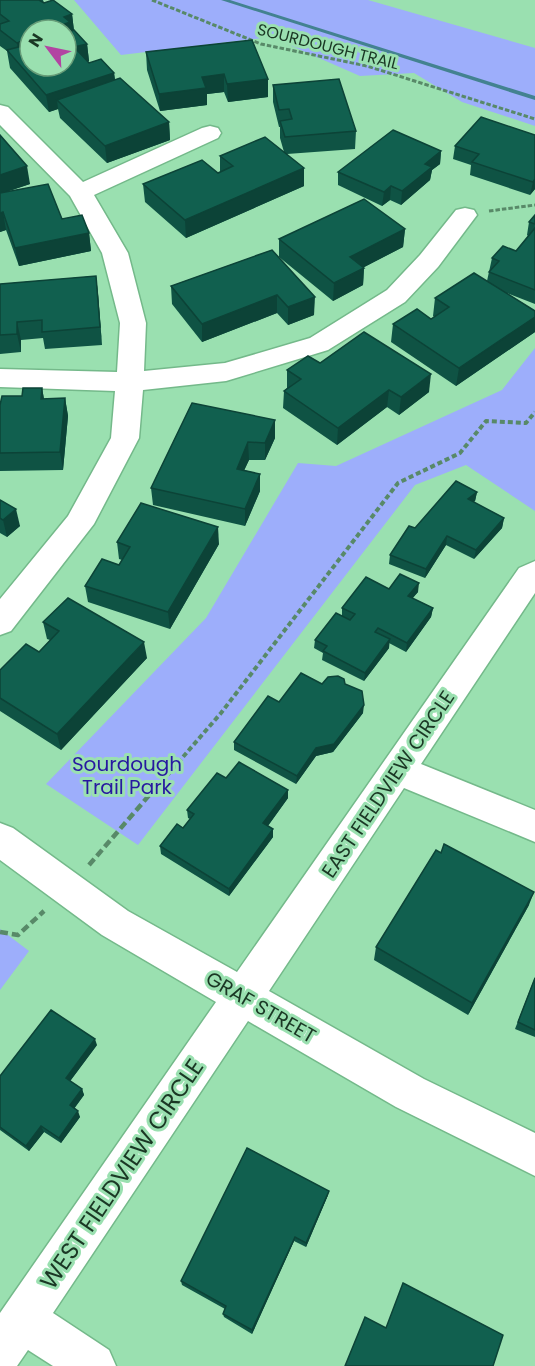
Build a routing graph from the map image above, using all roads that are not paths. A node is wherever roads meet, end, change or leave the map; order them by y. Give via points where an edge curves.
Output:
1 (0, 112) edge
2 (210, 134) dead end
3 (80, 192) junction
4 (465, 215) road end
5 (0, 378) edge
6 (130, 382) junction
7 (535, 573) edge
8 (0, 622) edge
9 (398, 770) junction
10 (535, 826) edge
11 (0, 839) edge
12 (243, 997) junction
13 (535, 1155) edge
14 (11, 1335) edge
15 (93, 1366) edge

1 - 3 street
2 - 3 street
3 - 6 street via 115,253 133,322
4 - 6 street via 396,296 319,344 226,372
5 - 6 street
6 - 8 street via 125,438 79,524
7 - 9 street, EAST FIELDVIEW CIRCLE
9 - 10 street
9 - 12 street, EAST FIELDVIEW CIRCLE
11 - 12 street, GRAF STREET via 115,923
12 - 13 street, GRAF STREET via 410,1093
12 - 14 street, WEST FIELDVIEW CIRCLE
14 - 15 street

